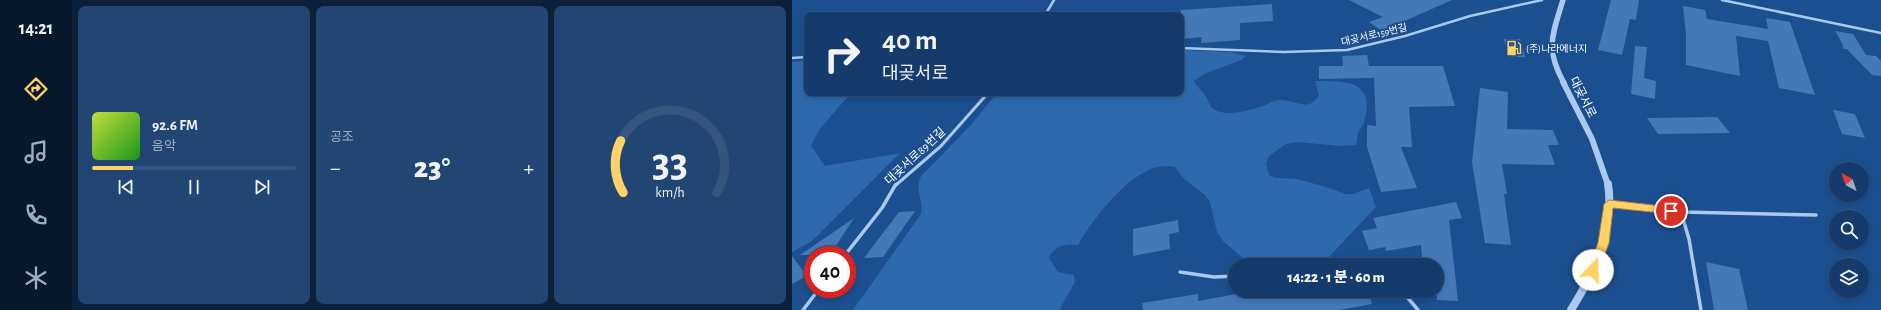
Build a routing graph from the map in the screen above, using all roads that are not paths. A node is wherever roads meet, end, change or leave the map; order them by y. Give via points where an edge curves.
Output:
1 (1054, 0) edge
2 (1542, 0) edge
3 (1563, 0) edge
4 (1722, 0) edge
5 (1047, 12) edge
6 (1881, 33) edge
7 (1184, 48) edge
8 (804, 56) edge
9 (792, 58) edge
10 (985, 96) edge
11 (1609, 204) junction
12 (1682, 212) junction
13 (1816, 215) dead end
14 (852, 246) edge
15 (1180, 272) dead end
16 (1228, 277) edge
17 (812, 298) edge
18 (1408, 298) edge
19 (803, 310) edge
20 (1418, 310) edge
21 (1571, 310) edge
22 (1701, 310) edge

1 - 5 lane
2 - 7 lane, 대곶서로159번길 via 1462,18 1405,36 1347,50 1283,52
3 - 11 street, 대곶서로 via 1553,34 1551,53 1555,67 1596,148 1608,185
4 - 6 lane
8 - 9 lane
10 - 14 lane, 대곶서로89번길 via 946,141 897,183 882,208
11 - 12 lane
11 - 21 street, 대곶서로 via 1604,243 1588,284
12 - 13 lane
12 - 22 lane
15 - 16 lane via 1214,278
17 - 19 lane
18 - 20 lane

